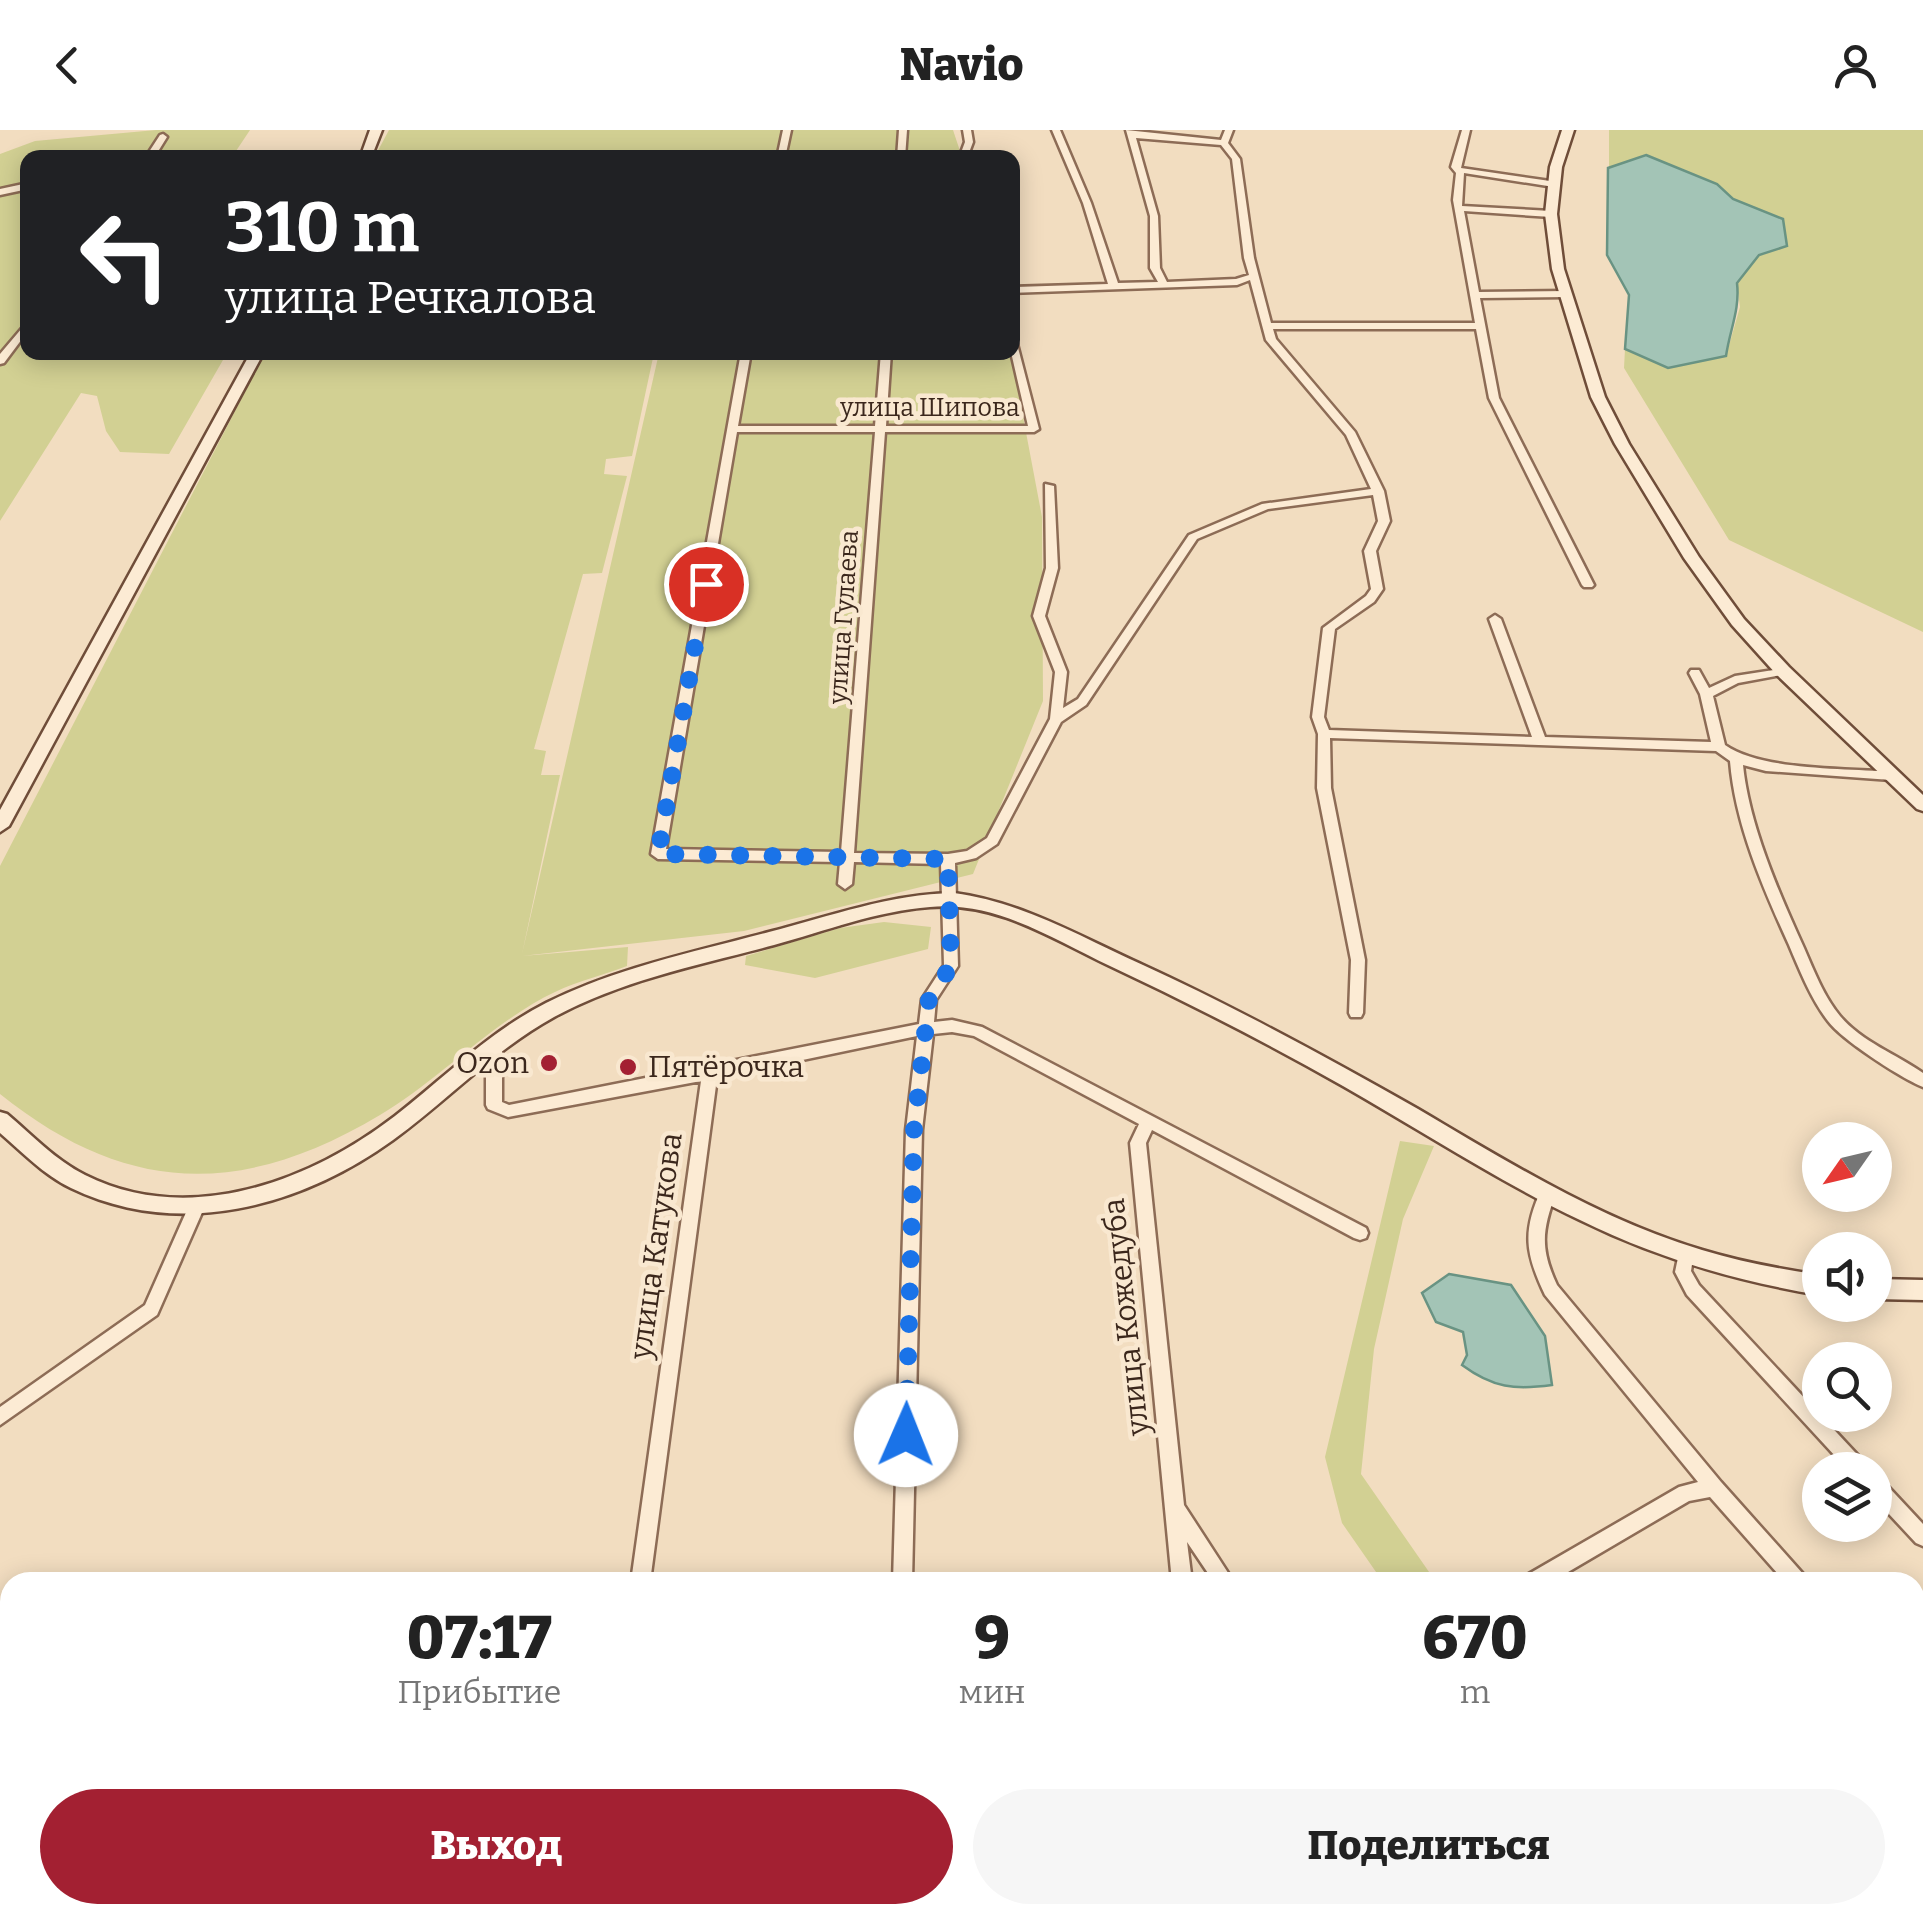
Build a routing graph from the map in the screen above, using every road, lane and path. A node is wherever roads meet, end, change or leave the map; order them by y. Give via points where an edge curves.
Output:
1 (1056, 130) edge
2 (1228, 130) edge
3 (1466, 130) edge
4 (1568, 130) edge
5 (1130, 133) edge
6 (163, 137) dead end
7 (1224, 143) junction
8 (154, 150) edge
9 (1458, 170) junction
10 (1554, 184) junction
11 (1459, 208) junction
12 (1550, 214) junction
13 (1254, 276) junction
14 (1164, 284) junction
15 (1114, 287) junction
16 (1020, 289) edge
17 (1566, 294) junction
18 (1474, 295) junction
19 (1269, 326) junction
20 (1478, 326) junction
21 (20, 334) edge
22 (254, 360) edge
23 (745, 360) edge
24 (885, 360) edge
25 (1017, 360) edge
26 (0, 361) edge
27 (733, 430) junction
28 (880, 430) junction
29 (1049, 486) dead end
30 (1378, 491) junction
31 (1588, 585) dead end
32 (1495, 619) dead end
33 (1782, 671) junction
34 (1695, 673) dead end
35 (1706, 694) junction
36 (1056, 720) junction
37 (1324, 734) junction
38 (1539, 738) junction
39 (1719, 747) junction
40 (1736, 759) junction
41 (1891, 776) junction
42 (1923, 805) edge
43 (0, 826) edge
44 (847, 854) junction
45 (948, 859) junction
46 (845, 884) dead end
47 (947, 899) junction
48 (1356, 1013) dead end
49 (923, 1029) junction
50 (494, 1047) junction
51 (710, 1073) junction
52 (1923, 1080) edge
53 (0, 1120) edge
54 (1148, 1121) junction
55 (1548, 1193) junction
56 (196, 1208) junction
57 (1360, 1234) dead end
58 (1685, 1258) junction
59 (1802, 1282) edge
60 (1892, 1289) edge
61 (1923, 1290) edge
62 (0, 1417) edge
63 (1843, 1452) edge
64 (1714, 1488) junction
65 (1892, 1504) edge
66 (1175, 1509) junction
67 (1923, 1537) edge
68 (641, 1572) edge
69 (903, 1572) edge
70 (1181, 1572) edge
71 (1218, 1572) edge
72 (1551, 1572) edge
73 (1788, 1572) edge

1 - 15 street
2 - 7 street
3 - 9 street
4 - 10 main road
5 - 7 street
5 - 14 street via 1154,216 1155,268
6 - 8 street
7 - 13 street via 1242,185
9 - 10 street
9 - 11 street
10 - 12 main road
11 - 12 street
11 - 18 street
12 - 17 main road
13 - 14 street
13 - 19 street
14 - 15 street
15 - 16 street
17 - 18 street
17 - 33 main road via 1598,396 1622,444 1692,558
18 - 20 street
19 - 20 street
19 - 30 street via 1274,347 1350,434
20 - 31 street via 1494,398
21 - 26 street
22 - 43 main road
23 - 27 street
24 - 28 street, улица Гулаева
25 - 28 street, улица Шипова via 1034,430
27 - 28 street, улица Шипова
27 - 44 street via 658,854
28 - 44 street, улица Гулаева
29 - 36 street via 1052,568 1039,616 1061,672
30 - 36 street via 1266,506 1193,537 1082,702
30 - 37 street via 1384,521 1370,551 1378,588 1326,637 1318,717
32 - 38 street
33 - 35 street
33 - 41 main road
34 - 35 street
35 - 39 street
36 - 45 street via 992,841 972,855
37 - 38 street
37 - 48 street via 1324,788 1358,960
38 - 39 street
39 - 40 street
40 - 41 street
40 - 52 street via 1750,818 1817,991 1844,1029
41 - 42 main road
44 - 45 street
44 - 46 street, улица Гулаева
45 - 47 street
47 - 49 street via 951,966 929,999
47 - 50 main road via 874,911 654,971 551,1010
47 - 55 main road via 991,905 1176,989
49 - 51 street
49 - 54 street via 977,1031
49 - 69 street via 914,1130
50 - 51 street via 494,1105 508,1110
50 - 56 main road via 380,1139 283,1192
51 - 68 street, улица Катукова
53 - 56 main road via 80,1182 142,1202
54 - 57 street
54 - 66 street, улица Кожедуба via 1138,1143
55 - 58 main road
55 - 64 street via 1534,1256 1551,1290
56 - 62 street via 151,1310
58 - 59 main road
58 - 63 street via 1683,1272 1693,1290
60 - 61 main road
64 - 72 street via 1686,1494
64 - 73 street
65 - 67 street
66 - 70 street, улица Кожедуба
66 - 71 street, улица Кожедуба

